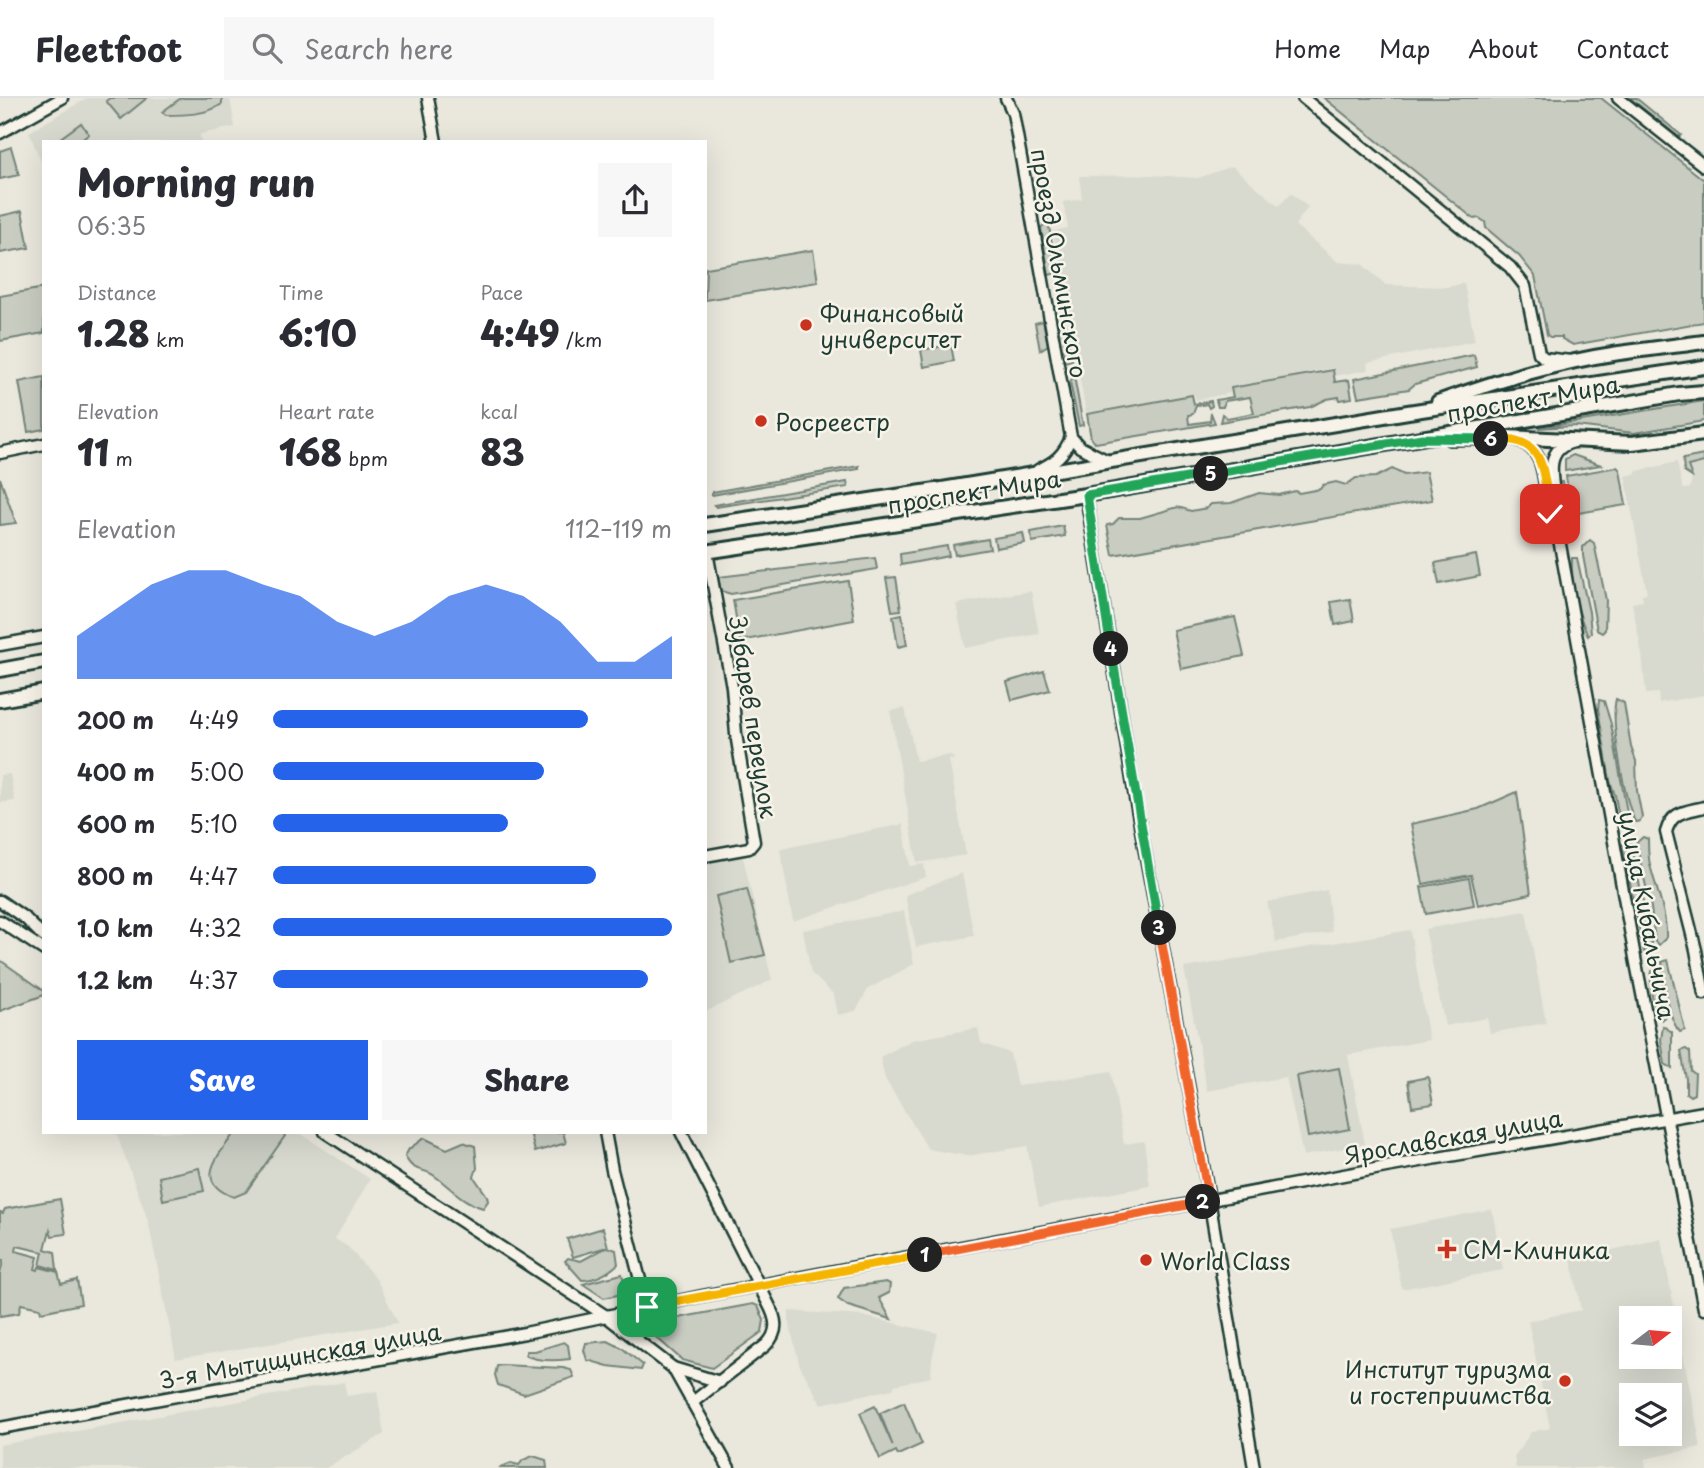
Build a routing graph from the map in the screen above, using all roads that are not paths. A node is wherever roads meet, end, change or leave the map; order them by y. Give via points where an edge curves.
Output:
1 (62, 98) edge
2 (428, 98) edge
3 (1006, 98) edge
4 (1303, 98) edge
5 (1618, 98) edge
6 (0, 133) edge
7 (436, 140) edge
8 (1704, 166) edge
9 (1704, 342) edge
10 (1577, 361) junction
11 (1704, 367) edge
12 (1704, 392) edge
13 (1408, 412) junction
14 (1704, 434) edge
15 (1071, 437) junction
16 (1422, 438) junction
17 (1507, 438) junction
18 (1585, 441) junction
19 (42, 444) edge
20 (0, 453) edge
21 (1112, 462) junction
22 (1022, 477) junction
23 (1087, 495) junction
24 (707, 525) edge
25 (1557, 528) junction
26 (707, 552) edge
27 (707, 557) edge
28 (42, 637) edge
29 (0, 645) edge
30 (42, 662) edge
31 (0, 670) edge
32 (42, 692) edge
33 (0, 700) edge
34 (1704, 807) edge
35 (707, 856) edge
36 (0, 901) edge
37 (0, 921) edge
38 (42, 935) edge
39 (42, 949) edge
40 (1704, 994) edge
41 (1704, 1112) edge
42 (1668, 1118) junction
43 (328, 1134) edge
44 (605, 1134) edge
45 (682, 1134) edge
46 (1209, 1201) junction
47 (759, 1285) junction
48 (647, 1307) junction
49 (1704, 1309) edge
50 (606, 1316) junction
51 (674, 1368) junction
52 (720, 1382) junction
53 (693, 1402) junction
54 (0, 1428) edge
55 (729, 1468) edge
56 (1254, 1468) edge

1 - 6 street
2 - 7 street
3 - 15 street, проезд Ольминского via 1013,113
4 - 10 street via 1510,267 1524,286 1539,354
5 - 8 street
9 - 10 main road
10 - 13 main road via 1498,380
11 - 13 main road, проспект Мира
12 - 16 main road, проспект Мира
13 - 21 main road, проспект Мира
14 - 18 main road via 1632,443
15 - 21 street via 1089,453
15 - 22 street via 1058,459
16 - 17 main road
16 - 23 main road, проспект Мира
17 - 18 main road
17 - 25 street, улица Кибальчича via 1527,444 1538,454 1550,516
18 - 25 street, улица Кибальчича via 1565,444 1552,460
19 - 20 street
21 - 22 main road, проспект Мира
22 - 24 main road, проспект Мира
23 - 26 main road, проспект Мира
23 - 46 street via 1135,798
25 - 42 street, улица Кибальчича
27 - 35 street, Зубарев переулок via 754,838 752,846
28 - 29 street
30 - 31 main road
32 - 33 main road
34 - 40 street via 1677,814 1666,832
36 - 38 street
37 - 39 street
41 - 42 street, Ярославская улица
42 - 46 street, Ярославская улица
42 - 49 street, улица Кибальчича
43 - 50 street
44 - 48 street
45 - 47 street
46 - 47 street, Ярославская улица
46 - 56 street
47 - 48 street, 3-я Мытищинская улица
47 - 52 street via 774,1314 774,1336
48 - 50 street, 3-я Мытищинская улица
50 - 51 street
50 - 54 street, 3-я Мытищинская улица
51 - 52 street
51 - 53 street
52 - 53 street
53 - 55 street

